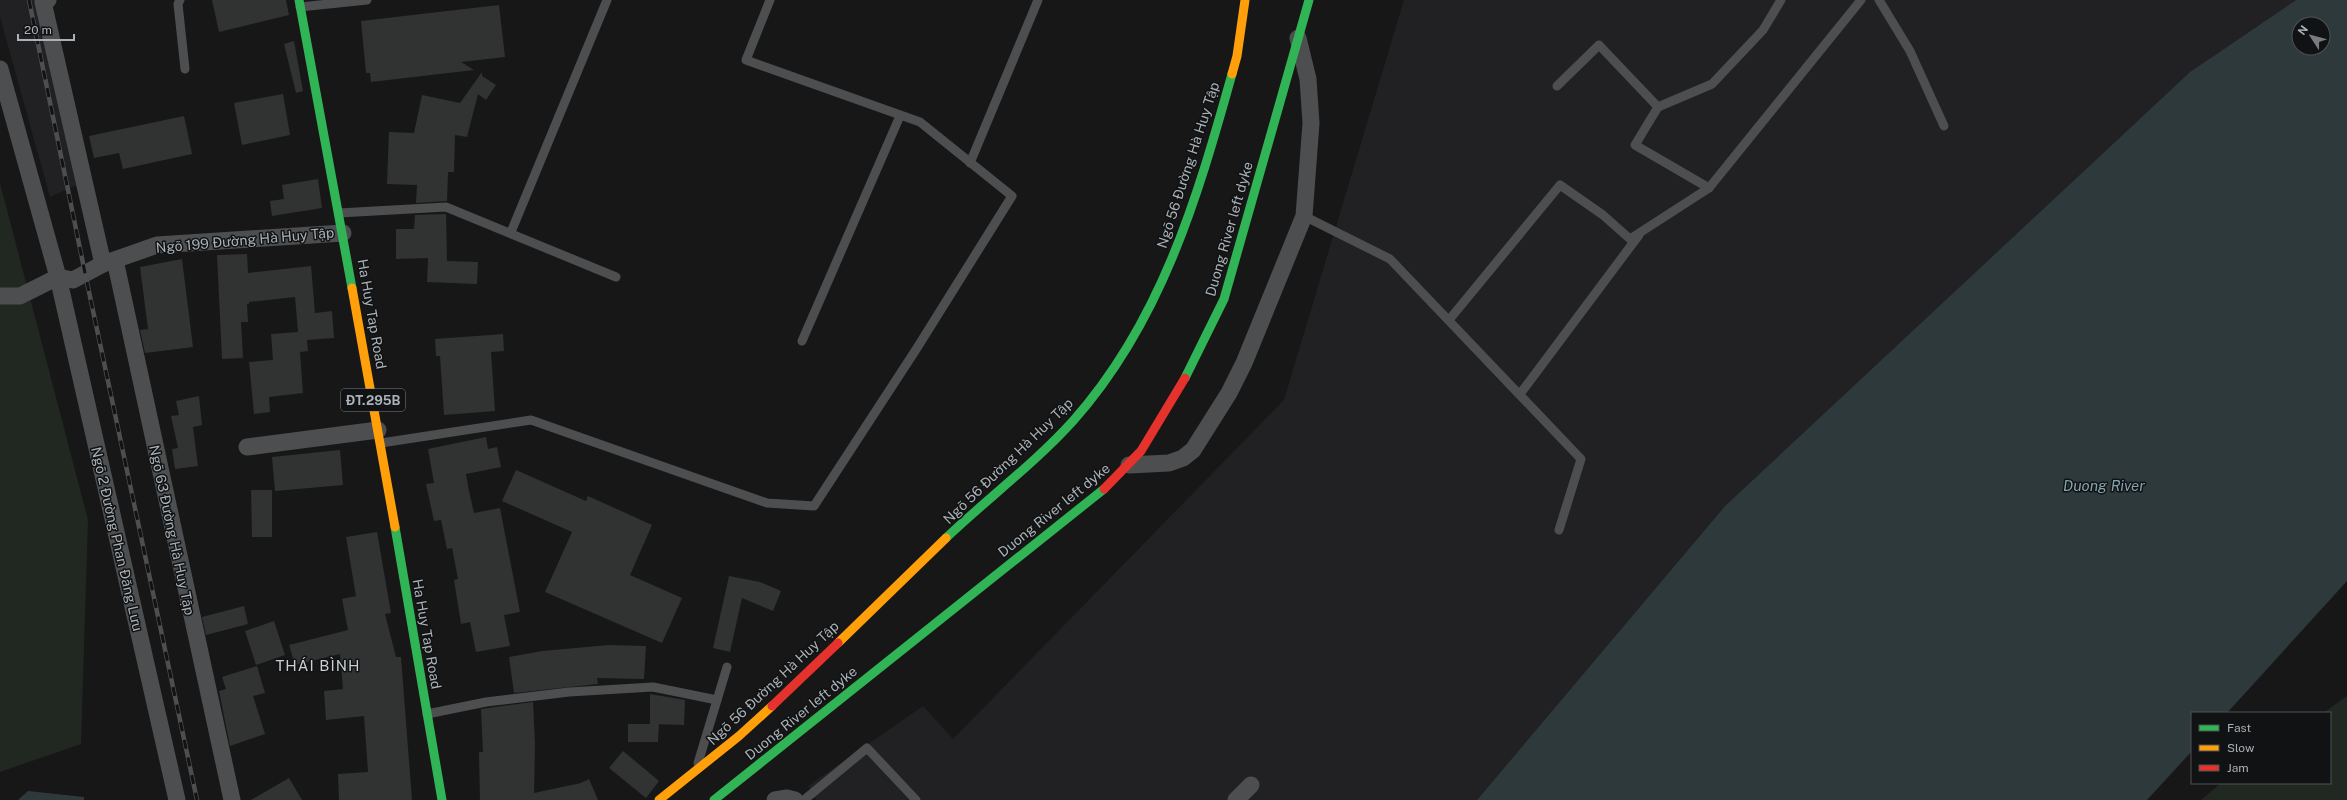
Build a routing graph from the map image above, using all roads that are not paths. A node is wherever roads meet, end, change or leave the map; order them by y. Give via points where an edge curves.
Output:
1 (48, 0) edge
2 (180, 0) edge
3 (366, 0) edge
4 (608, 0) edge
5 (770, 0) edge
6 (1038, 0) edge
7 (1245, 0) edge
8 (1309, 0) edge
9 (1781, 0) edge
10 (1861, 0) edge
11 (1879, 0) edge
12 (300, 4) edge
13 (1298, 38) junction
14 (0, 69) edge
15 (185, 69) dead end
16 (1557, 86) dead end
17 (1658, 107) junction
18 (900, 116) junction
19 (1944, 126) dead end
20 (970, 162) junction
21 (1709, 188) junction
22 (339, 214) junction
23 (1304, 216) junction
24 (1642, 231) junction
25 (511, 232) junction
26 (343, 233) junction
27 (109, 262) junction
28 (58, 277) junction
29 (616, 277) dead end
30 (0, 296) edge
31 (1449, 320) junction
32 (802, 341) dead end
33 (1520, 394) junction
34 (379, 436) junction
35 (247, 447) dead end
36 (1129, 465) junction
37 (1559, 530) dead end
38 (727, 667) dead end
39 (717, 700) junction
40 (427, 714) junction
41 (695, 771) junction
42 (1251, 785) dead end
43 (177, 800) edge
44 (232, 800) edge
45 (442, 800) edge
46 (659, 800) edge
47 (714, 800) edge
48 (775, 800) edge
49 (795, 800) edge
50 (804, 800) edge
51 (916, 800) edge
52 (1236, 800) edge

1 - 27 street, Ngõ 63 Đường Hà Huy Tập via 43,2
2 - 15 lane via 178,4
3 - 12 lane
4 - 25 lane
5 - 18 lane via 746,60
6 - 20 lane
7 - 41 main road, Ngõ 56 Đường Hà Huy Tập via 1237,56 1180,243 1147,315 1102,386 1072,422 1031,462 959,526 739,736
8 - 13 main road, Duong River left dyke
9 - 17 lane via 1762,30 1712,84
10 - 21 lane
11 - 19 lane via 1910,51
12 - 22 main road, Ha Huy Tap Road / ĐT.295B
13 - 23 street via 1308,79 1310,123
13 - 36 main road, Duong River left dyke via 1224,299 1181,386 1141,451
14 - 28 street, Ngõ 2 Đường Phan Đăng Lưu
16 - 17 lane via 1599,45
17 - 21 lane via 1635,145
18 - 20 lane via 920,122
18 - 32 lane
20 - 34 lane via 1012,196 814,506 767,503 531,420
21 - 24 lane
22 - 25 lane via 446,207
22 - 26 main road, Ha Huy Tap Road / ĐT.295B
23 - 31 lane via 1390,259
23 - 36 street via 1244,363 1230,393 1198,444 1183,458 1170,463
24 - 31 lane via 1630,239 1603,215 1560,184
24 - 33 lane
25 - 29 lane
26 - 27 street, Ngõ 199 Đường Hà Huy Tập via 157,245
26 - 34 main road, Ha Huy Tap Road / ĐT.295B
27 - 28 street, Ngõ 199 Đường Hà Huy Tập via 73,280
27 - 44 street, Ngõ 63 Đường Hà Huy Tập
28 - 30 street via 20,296
28 - 43 street, Ngõ 2 Đường Phan Đăng Lưu
31 - 33 lane
33 - 37 lane via 1581,459
34 - 35 street
34 - 40 main road, Ha Huy Tap Road / ĐT.295B
36 - 47 main road, Duong River left dyke via 1092,500
38 - 39 lane
39 - 40 lane via 653,687 569,692 486,702
39 - 41 lane
40 - 45 main road, Ha Huy Tap Road / ĐT.295B
41 - 46 main road, Ngõ 56 Đường Hà Huy Tập
42 - 52 street
48 - 49 street
50 - 51 lane via 867,748

